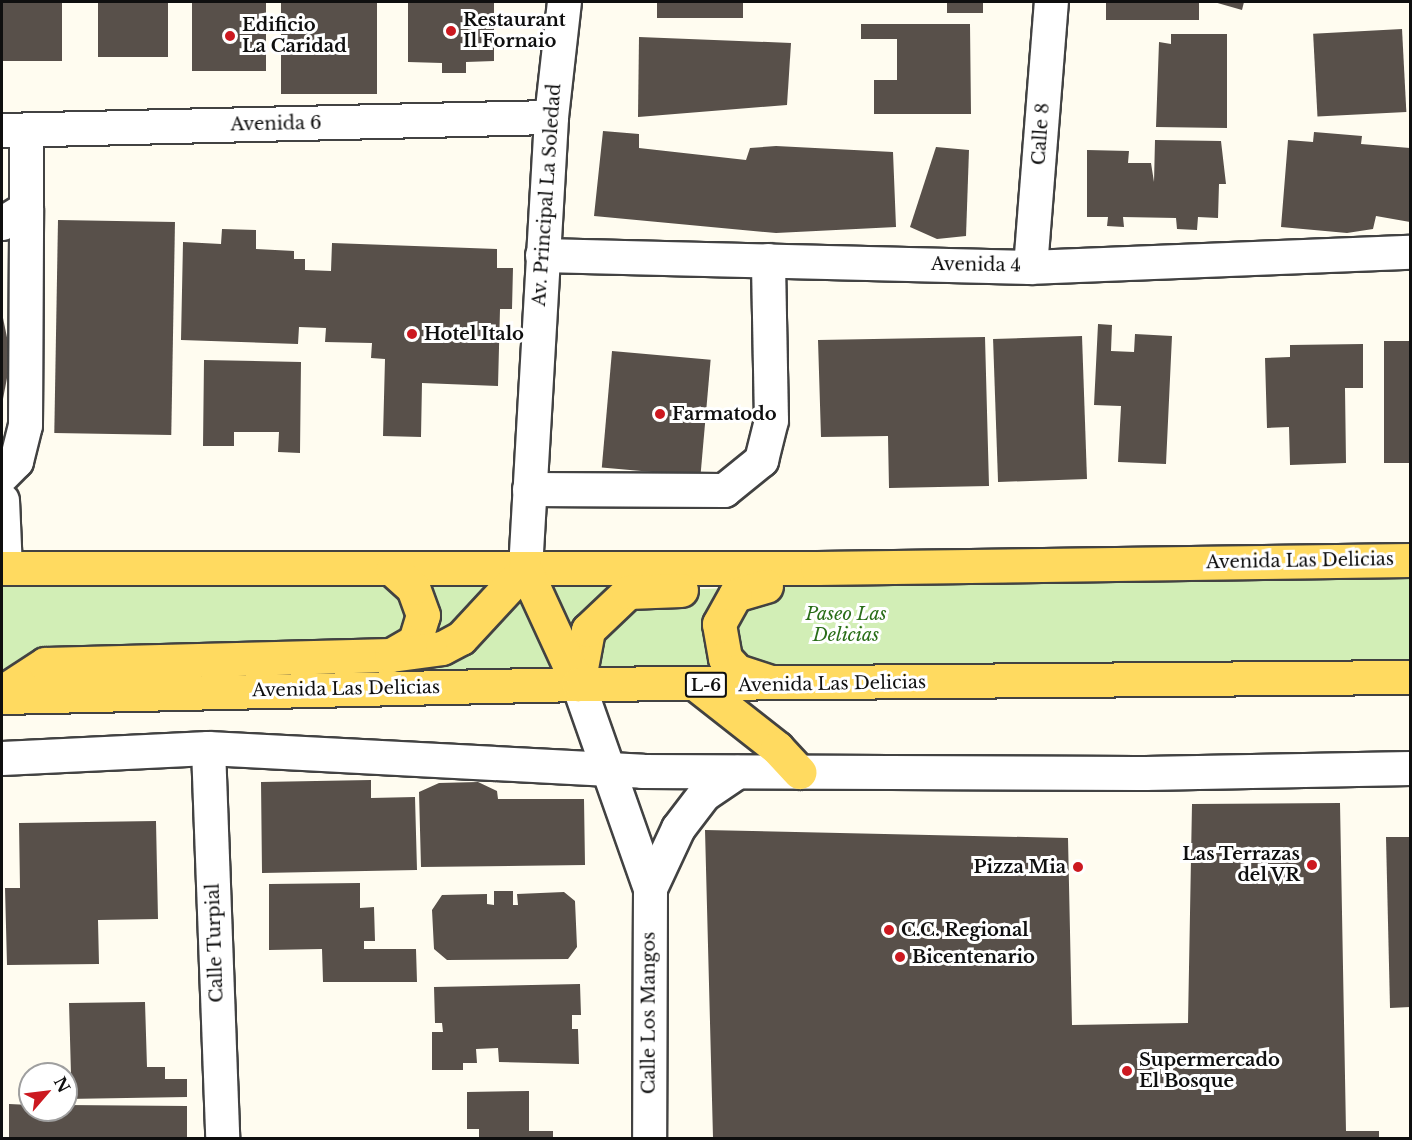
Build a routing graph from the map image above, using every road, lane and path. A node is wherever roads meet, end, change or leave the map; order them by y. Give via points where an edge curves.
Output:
1 (564, 2) edge
2 (1051, 2) edge
3 (551, 117) junction
4 (14, 130) edge
5 (14, 215) edge
6 (1410, 252) edge
7 (542, 255) junction
8 (768, 260) junction
9 (1030, 267) junction
10 (2, 475) edge
11 (529, 489) junction
12 (2, 500) edge
13 (1410, 560) edge
14 (3, 568) edge
15 (817, 568) junction
16 (392, 569) junction
17 (525, 569) junction
18 (766, 586) junction
19 (391, 655) junction
20 (1410, 677) edge
21 (578, 684) junction
22 (777, 684) junction
23 (697, 685) junction
24 (2, 692) edge
25 (2, 697) edge
26 (208, 748) junction
27 (2, 758) edge
28 (1410, 768) edge
29 (609, 769) junction
30 (737, 772) junction
31 (799, 772) junction
32 (650, 888) junction
33 (222, 1138) edge
34 (649, 1138) edge

1 - 3 street, Av. Principal La Soledad
2 - 9 street, Calle 8
3 - 4 street, Avenida 6
3 - 7 street, Av. Principal La Soledad
4 - 5 street
5 - 10 street via 25,425 16,461
6 - 9 street, Avenida 4
7 - 8 street, Avenida 4
7 - 11 street, Av. Principal La Soledad
8 - 9 street, Avenida 4
8 - 11 street via 771,420 761,459 724,490
11 - 17 street, Av. Principal La Soledad
12 - 14 street
13 - 15 main road, Avenida Las Delicias
14 - 16 main road, Avenida Las Delicias
15 - 17 main road, Avenida Las Delicias
15 - 18 main road via 801,585
16 - 17 main road, Avenida Las Delicias
16 - 19 main road via 413,588 423,615 415,640
17 - 19 main road via 461,638 442,648
17 - 21 main road
18 - 21 main road via 627,592 588,630
18 - 22 main road via 735,595 719,624 719,640 725,658 737,671
19 - 24 main road via 45,664
20 - 22 main road, Avenida Las Delicias / L-6
21 - 23 main road, Avenida Las Delicias / L-6
21 - 25 main road, Avenida Las Delicias / L-6
21 - 29 street
22 - 23 main road, Avenida Las Delicias / L-6
23 - 31 main road via 777,748
26 - 27 street
26 - 29 street
26 - 33 street, Calle Turpial
28 - 31 street
29 - 30 street
29 - 32 street
30 - 31 street
30 - 32 street via 704,794 678,828
32 - 34 street, Calle Los Mangos

